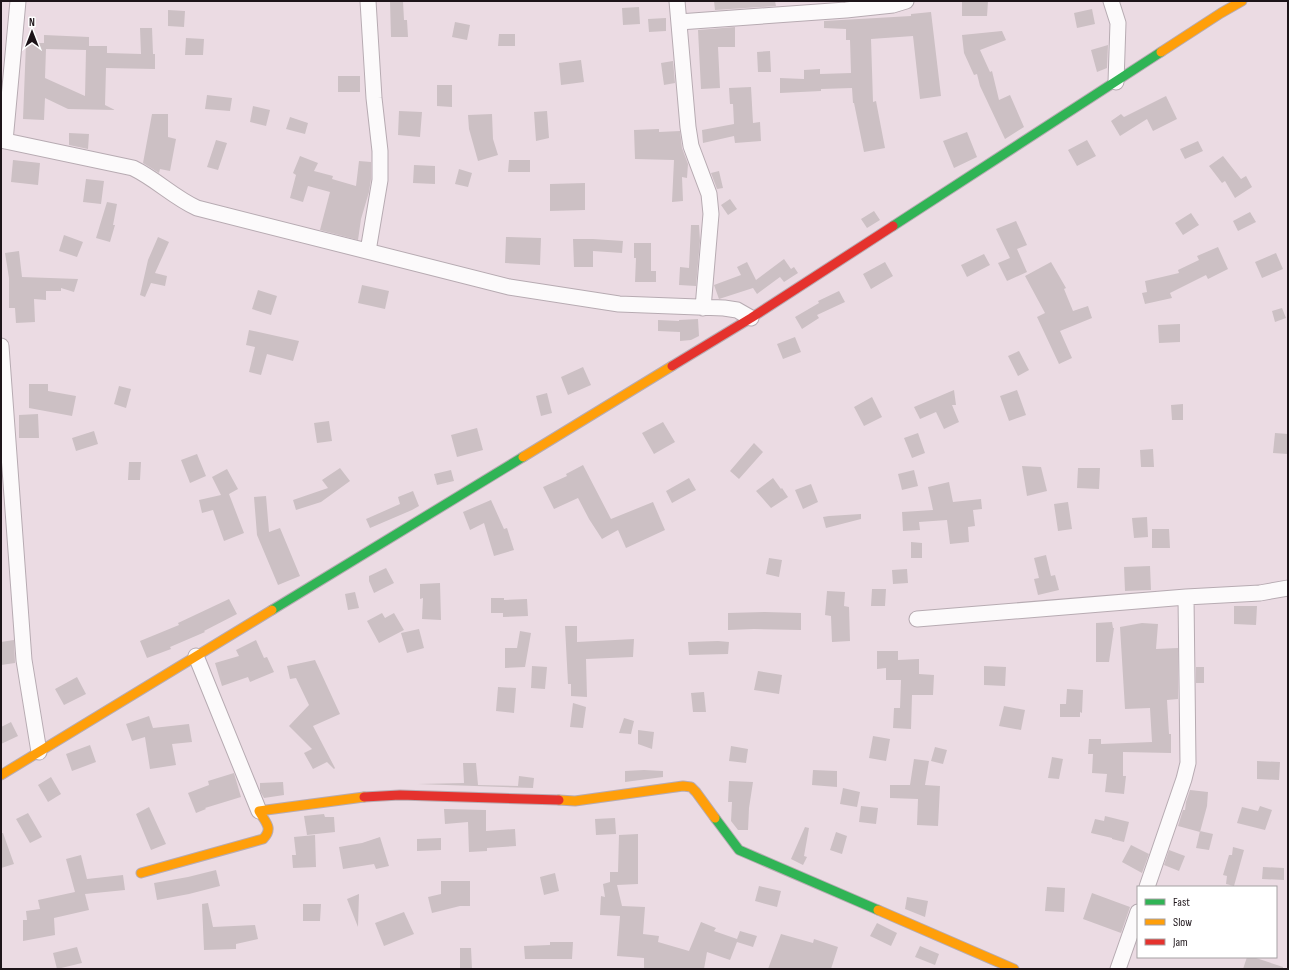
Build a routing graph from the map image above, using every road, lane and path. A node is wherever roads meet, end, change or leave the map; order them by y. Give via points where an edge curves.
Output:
1 (18, 1) edge
2 (368, 1) edge
3 (677, 1) edge
4 (906, 1) edge
5 (1111, 1) edge
6 (1242, 1) edge
7 (679, 22) junction
8 (1116, 82) junction
9 (3, 141) edge
10 (368, 251) junction
11 (703, 308) junction
12 (751, 318) junction
13 (1, 346) edge
14 (1288, 588) edge
15 (1186, 597) junction
16 (917, 619) dead end
17 (196, 656) junction
18 (39, 752) junction
19 (1, 775) edge
20 (259, 811) junction
21 (141, 873) dead end
22 (1147, 886) edge
23 (1137, 915) edge
24 (1014, 969) edge
25 (1118, 969) edge

1 - 9 street
2 - 10 street via 380,180
3 - 7 street
4 - 7 street via 894,5 846,10
5 - 8 street via 1118,23
6 - 8 street
7 - 11 street via 691,146 709,194 711,214
8 - 12 street
9 - 10 street via 133,168 183,202 197,208
10 - 11 street via 509,287 619,304
11 - 12 street via 737,310
12 - 17 street
13 - 18 street via 24,660
14 - 15 street via 1260,593
15 - 16 street
15 - 22 street via 1188,763
17 - 18 street
17 - 20 street
18 - 19 street
20 - 21 street via 269,828 263,839
20 - 24 street via 354,797 400,795 575,801 683,786 692,787 739,850
23 - 25 street

